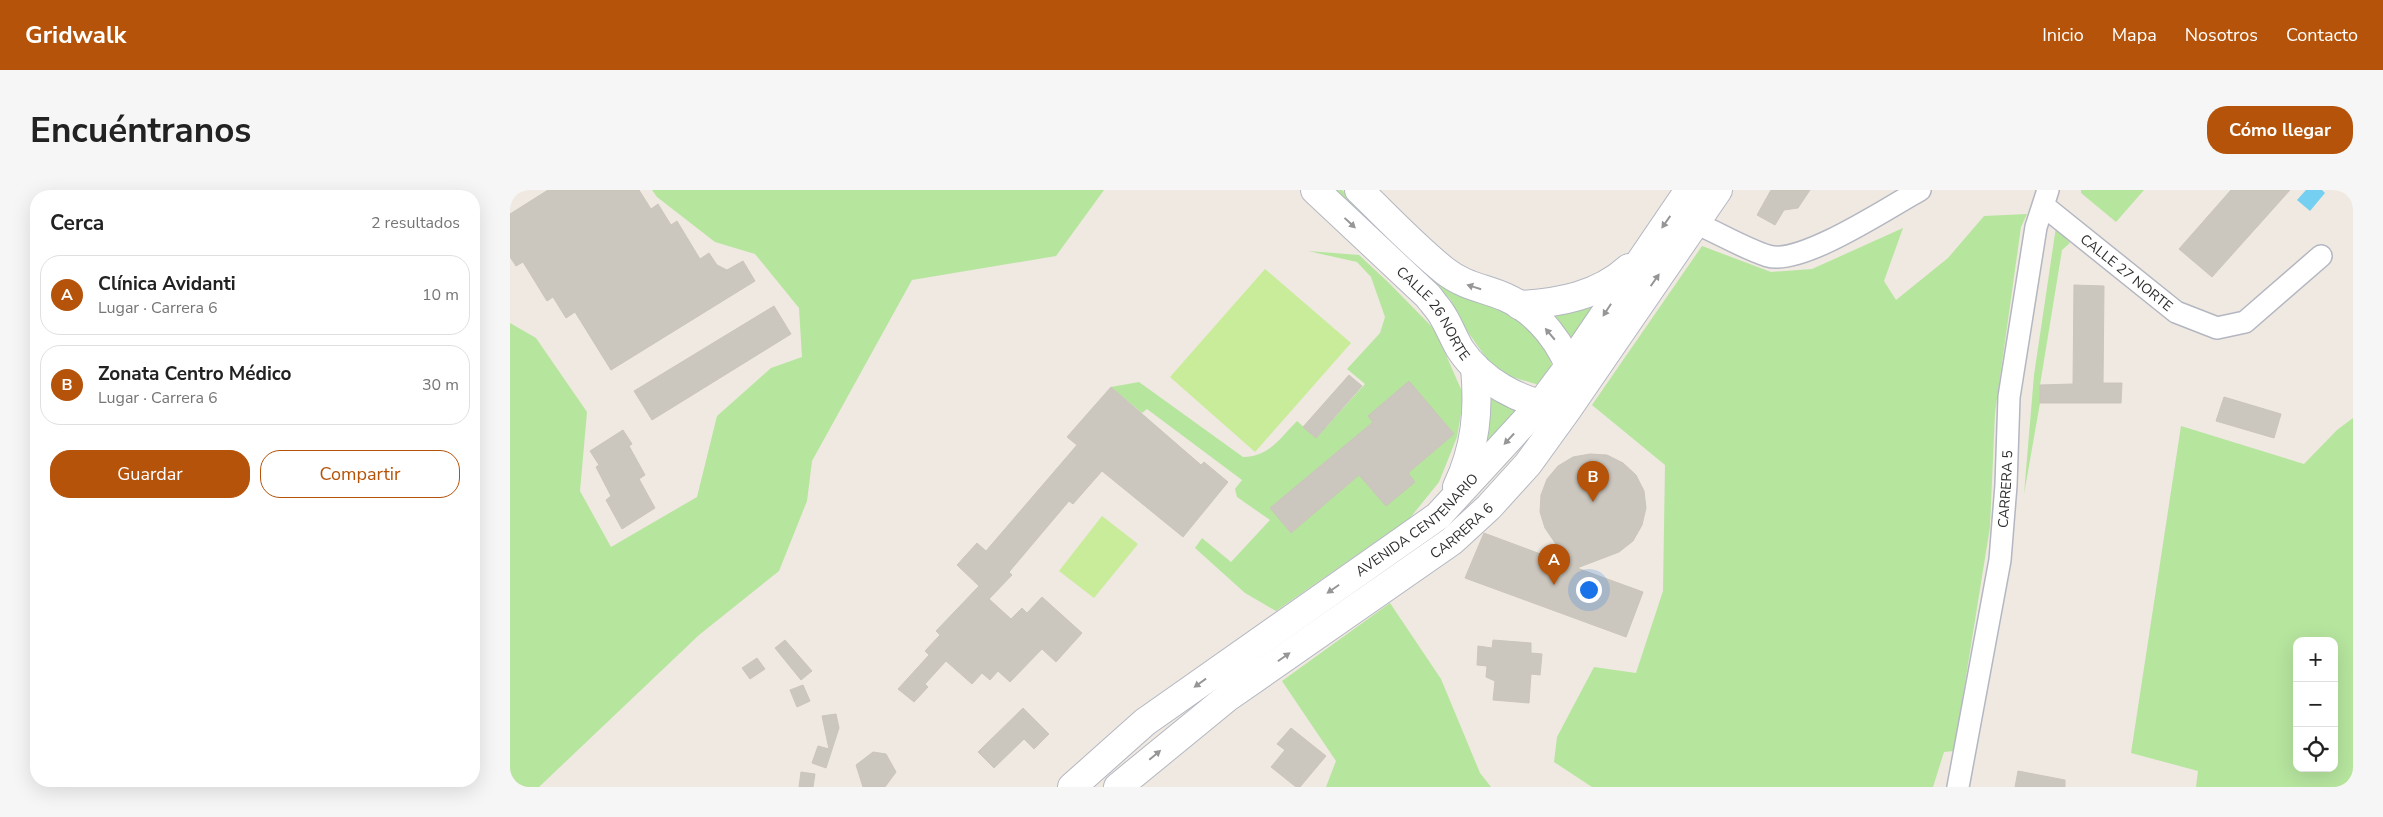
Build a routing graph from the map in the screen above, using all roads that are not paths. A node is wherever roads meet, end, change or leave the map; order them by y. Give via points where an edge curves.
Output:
1 (1315, 190) edge
2 (1359, 190) edge
3 (1688, 190) edge
4 (1718, 190) edge
5 (1920, 190) edge
6 (2046, 198) edge
7 (1695, 223) junction
8 (1643, 255) junction
9 (2321, 256) dead end
10 (1519, 305) junction
11 (1570, 365) junction
12 (1475, 367) junction
13 (1573, 401) junction
14 (1540, 405) junction
15 (1438, 516) junction
16 (1072, 787) edge
17 (1118, 787) edge
18 (1958, 787) edge

1 -> 12 main road, CALLE 26 NORTE via 1428,296 1443,316 1460,349
10 -> 2 main road via 1467,285 1446,272
3 -> 8 main road, AVENIDA CENTENARIO
4 - 7 main road, CARRERA 6
5 - 7 street via 1814,249 1791,256 1770,256
6 - 9 street, CALLE 27 NORTE via 2176,312 2217,328 2245,322
6 - 18 street, CARRERA 5 via 2036,227 2010,397 2000,560
13 -> 7 main road, CARRERA 6
8 - 10 main road via 1600,288 1548,304
8 -> 11 main road, AVENIDA CENTENARIO
11 -> 10 main road via 1558,342
11 - 13 main road
11 - 14 main road, AVENIDA CENTENARIO
12 - 14 main road, CALLE 26 NORTE via 1516,396
12 - 15 main road via 1477,420 1473,446 1465,471
13 - 14 main road, CALLE 26 NORTE
17 -> 13 main road, CARRERA 6 via 1228,697 1452,541 1528,464
14 -> 15 main road, AVENIDA CENTENARIO
15 -> 16 main road, AVENIDA CENTENARIO via 1145,722

